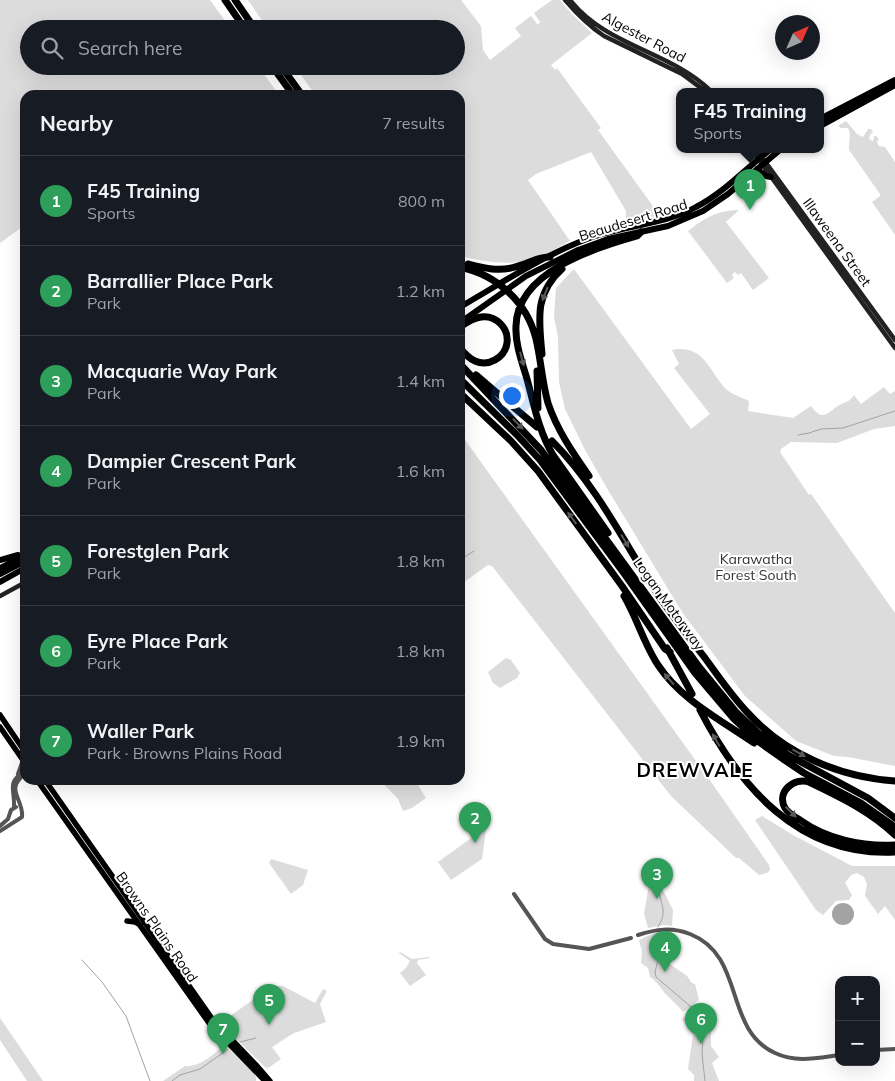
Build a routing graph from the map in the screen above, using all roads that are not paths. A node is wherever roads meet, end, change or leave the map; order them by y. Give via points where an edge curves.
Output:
1 (225, 0) edge
2 (235, 0) edge
3 (565, 0) edge
4 (570, 0) edge
5 (239, 20) edge
6 (249, 20) edge
7 (277, 75) edge
8 (281, 75) edge
9 (283, 75) edge
10 (895, 80) edge
11 (895, 85) edge
12 (701, 88) edge
13 (707, 88) edge
14 (286, 90) edge
15 (290, 90) edge
16 (297, 90) edge
17 (824, 117) edge
18 (824, 124) edge
19 (754, 153) edge
20 (758, 153) edge
21 (768, 153) edge
22 (775, 153) edge
23 (761, 162) junction
24 (771, 177) joint
25 (812, 230) junction
26 (641, 232) junction
27 (550, 256) junction
28 (576, 258) junction
29 (465, 264) edge
30 (465, 268) edge
31 (465, 303) edge
32 (465, 321) edge
33 (465, 323) edge
34 (895, 340) edge
35 (895, 348) edge
36 (538, 351) junction
37 (465, 353) edge
38 (465, 363) edge
39 (465, 369) edge
40 (465, 383) edge
41 (465, 392) edge
42 (465, 398) edge
43 (549, 404) junction
44 (481, 412) junction
45 (538, 425) junction
46 (552, 441) dead end
47 (613, 520) junction
48 (20, 555) edge
49 (20, 557) edge
50 (600, 558) junction
51 (0, 560) edge
52 (615, 563) junction
53 (20, 564) edge
54 (0, 568) edge
55 (20, 571) edge
56 (0, 574) edge
57 (0, 582) edge
58 (20, 585) edge
59 (642, 588) junction
60 (0, 595) edge
61 (670, 652) junction
62 (692, 694) dead end
63 (700, 710) dead end
64 (0, 715) edge
65 (0, 727) edge
66 (20, 745) edge
67 (772, 752) junction
68 (20, 755) edge
69 (20, 777) edge
70 (20, 778) edge
71 (895, 781) edge
72 (42, 785) edge
73 (42, 785) edge
74 (14, 808) junction
75 (20, 808) junction
76 (10, 813) junction
77 (895, 818) edge
78 (18, 820) junction
79 (0, 826) edge
80 (895, 827) edge
81 (0, 831) edge
82 (895, 835) edge
83 (895, 845) edge
84 (895, 852) edge
85 (514, 894) dead end
86 (128, 906) junction
87 (142, 926) junction
88 (895, 1049) edge
89 (880, 1050) edge
90 (835, 1056) edge
91 (258, 1069) junction
92 (265, 1079) edge

1 - 5 highway
2 - 6 highway
3 - 12 main road, Algester Road via 581,19 599,32 682,74
4 - 13 main road, Algester Road via 603,30 684,71
7 - 14 highway
8 - 15 highway
9 - 16 highway
10 - 17 highway
11 - 18 highway
19 - 23 main road
20 - 23 main road
21 - 23 highway, Beaudesert Road
22 - 23 highway, Beaudesert Road
23 - 24 highway via 766,176
23 - 25 main road, Illaweena Street
23 - 26 highway, Beaudesert Road via 728,194 703,211 676,223
23 - 27 highway, Beaudesert Road via 686,212 589,238
24 - 25 main road, Illaweena Street
25 - 34 main road, Illaweena Street
25 - 35 main road, Illaweena Street
26 - 28 highway
26 - 32 highway, Beaudesert Road via 578,250 534,272
27 - 29 highway via 504,269
27 - 31 highway, Beaudesert Road
28 -> 43 highway via 551,282 540,310
28 -> 45 highway via 540,279 518,311 516,339
30 - 36 highway via 479,272 513,297 531,324
33 - 37 highway via 479,317 498,320 507,334 507,342 504,352 492,362 471,359
36 - 43 highway
36 - 45 highway
38 - 45 highway via 488,386
39 -> 59 highway, Logan Motorway via 541,450
40 - 52 highway, Logan Motorway via 540,460
41 - 44 highway
42 - 44 highway
43 - 47 highway via 560,432
50 -> 44 highway via 538,471
45 - 59 highway via 553,455 639,579
46 - 47 highway via 582,474
47 -> 71 highway via 666,606 756,722 814,761 854,775
48 - 51 highway
49 - 54 highway
50 - 61 highway
67 -> 50 highway via 767,752 690,699 672,683 654,659 626,599
52 - 61 highway
52 - 67 highway, Logan Motorway via 715,698 740,726
53 - 56 highway
55 - 57 highway
58 - 60 main road
59 - 77 highway, Logan Motorway via 713,685 747,722 788,756 861,794
61 - 62 highway
84 -> 63 highway via 862,851 832,844 784,818 734,768
64 - 66 main road
65 - 68 main road
67 - 80 highway, Logan Motorway via 804,773 861,802
69 - 74 street via 12,787
70 - 75 street via 15,788
72 - 86 main road, Browns Plains Road
73 - 91 main road, Browns Plains Road via 213,1020
74 - 75 street
74 - 76 street
75 - 78 street via 22,815
76 - 78 street
76 - 79 street
78 - 81 street
82 -> 83 highway via 858,807 809,782 794,782 785,790 783,801 788,811 815,829 851,842
85 - 90 street via 545,939 553,944 589,949 631,938 633,933 638,935 659,929 693,935 720,958 742,1018 756,1040 767,1049 795,1059
86 - 87 main road, Browns Plains Road
86 - 87 main road via 125,921
87 - 91 main road, Browns Plains Road via 209,1023
88 - 89 street
91 - 92 main road
91 - 92 main road

